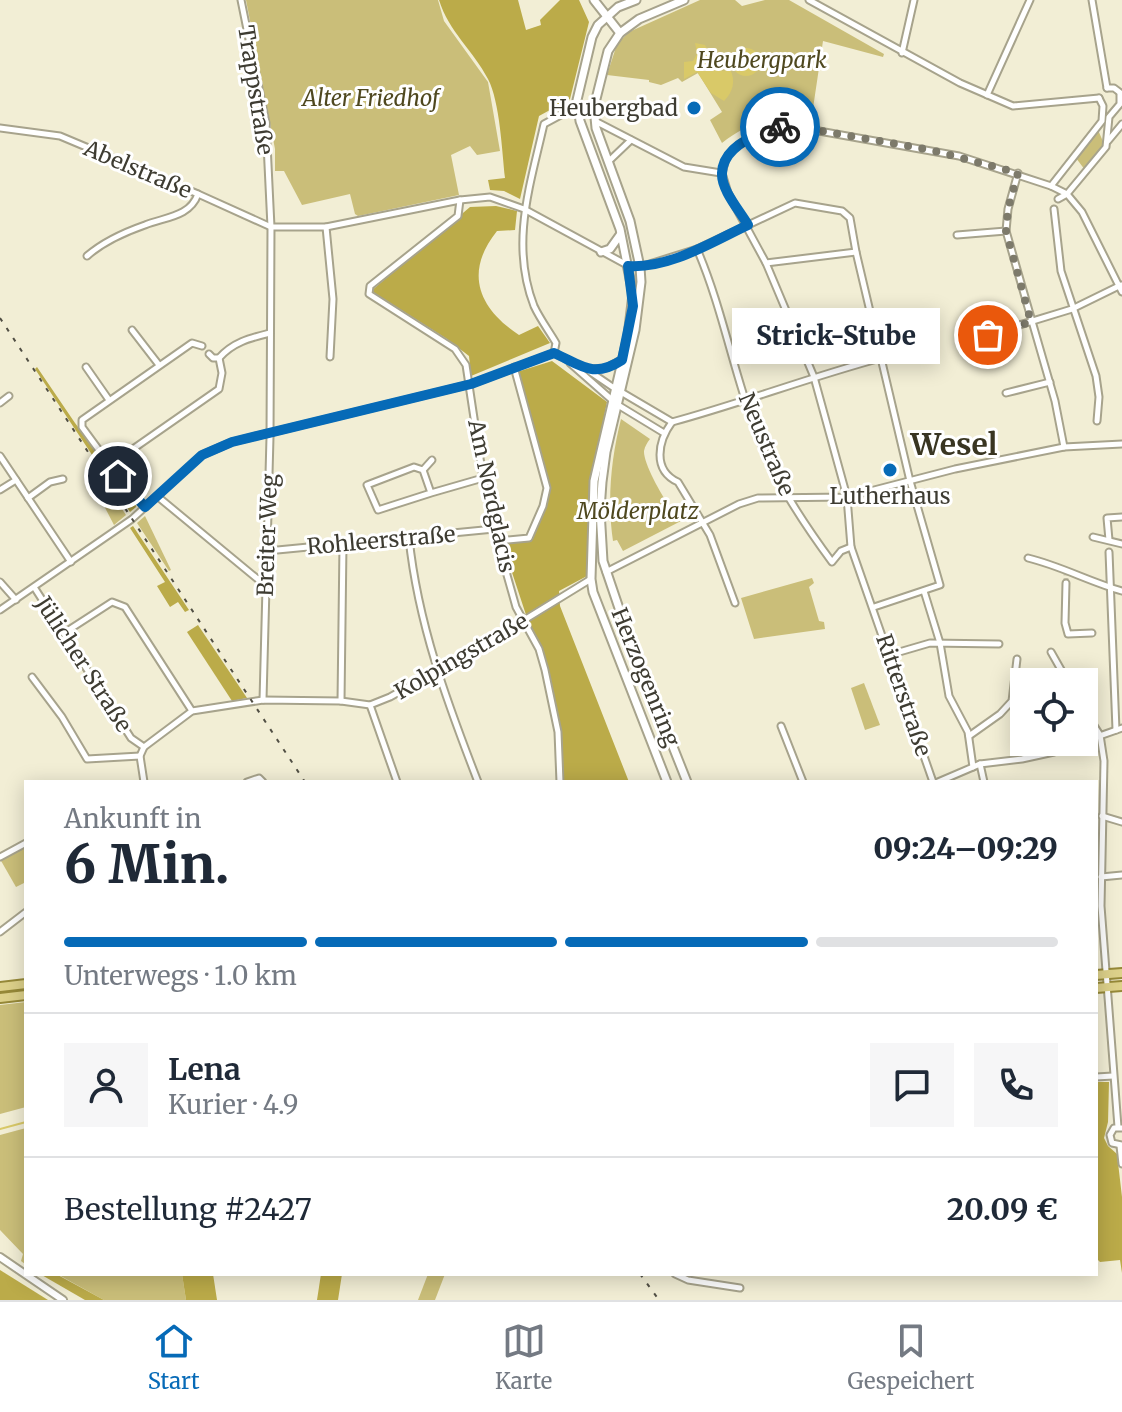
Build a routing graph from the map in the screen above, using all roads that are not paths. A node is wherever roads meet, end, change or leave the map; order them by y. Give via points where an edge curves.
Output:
1 (241, 0) edge
2 (594, 0) edge
3 (636, 0) edge
4 (684, 0) edge
5 (809, 0) edge
6 (914, 0) edge
7 (1030, 0) edge
8 (1092, 0) edge
9 (606, 16) junction
10 (620, 33) junction
11 (902, 53) junction
12 (1107, 88) junction
13 (987, 95) junction
14 (1121, 96) edge
15 (1099, 98) junction
16 (1103, 106) junction
17 (1114, 108) junction
18 (577, 110) junction
19 (594, 120) junction
20 (1122, 124) edge
21 (0, 128) edge
22 (631, 140) junction
23 (1107, 142) junction
24 (608, 162) junction
25 (722, 173) junction
26 (1018, 173) junction
27 (1051, 186) junction
28 (198, 194) junction
29 (1067, 194) junction
30 (1058, 199) dead end
31 (460, 200) junction
32 (524, 209) junction
33 (1054, 209) dead end
34 (748, 225) junction
35 (271, 227) junction
36 (326, 227) junction
37 (620, 229) junction
38 (1006, 231) junction
39 (957, 235) dead end
40 (697, 249) junction
41 (601, 252) junction
42 (856, 252) junction
43 (87, 256) dead end
44 (766, 263) junction
45 (628, 266) junction
46 (640, 267) junction
47 (1121, 288) edge
48 (1072, 309) junction
49 (1031, 322) junction
50 (132, 330) dead end
51 (270, 333) junction
52 (967, 341) dead end
53 (202, 346) dead end
54 (554, 353) junction
55 (209, 354) dead end
56 (330, 357) dead end
57 (564, 357) junction
58 (219, 358) junction
59 (881, 358) junction
60 (622, 360) junction
61 (159, 365) junction
62 (86, 367) dead end
63 (514, 367) junction
64 (586, 369) junction
65 (814, 377) junction
66 (1050, 382) junction
67 (471, 386) junction
68 (618, 390) junction
69 (1006, 393) dead end
70 (9, 396) dead end
71 (109, 400) junction
72 (747, 402) junction
73 (0, 403) edge
74 (615, 403) junction
75 (1097, 421) dead end
76 (672, 422) junction
77 (270, 432) junction
78 (664, 433) junction
79 (1122, 444) edge
80 (1064, 447) junction
81 (0, 456) edge
82 (432, 460) dead end
83 (110, 465) junction
84 (423, 470) junction
85 (483, 478) junction
86 (63, 479) dead end
87 (16, 480) junction
88 (910, 481) junction
89 (0, 490) edge
90 (431, 493) junction
91 (157, 496) junction
92 (786, 496) junction
93 (847, 497) junction
94 (28, 498) junction
95 (145, 507) junction
96 (1122, 517) edge
97 (703, 522) junction
98 (494, 529) junction
99 (1093, 537) dead end
100 (409, 538) junction
101 (1109, 540) junction
102 (498, 541) junction
103 (343, 544) junction
104 (1122, 544) edge
105 (851, 547) junction
106 (267, 551) junction
107 (1109, 552) dead end
108 (1028, 558) dead end
109 (71, 562) junction
110 (605, 572) junction
111 (591, 579) junction
112 (0, 582) edge
113 (1066, 583) tunnel mouth
114 (266, 586) junction
115 (34, 587) junction
116 (1111, 588) junction
117 (924, 591) junction
118 (1122, 591) edge
119 (16, 600) junction
120 (735, 603) dead end
121 (874, 607) junction
122 (0, 610) edge
123 (522, 622) junction
124 (64, 633) junction
125 (1092, 633) dead end
126 (940, 643) junction
127 (999, 644) dead end
128 (1051, 652) dead end
129 (889, 655) junction
130 (1017, 659) dead end
131 (1060, 668) edge
132 (437, 671) junction
133 (32, 677) dead end
134 (263, 700) junction
135 (341, 701) junction
136 (370, 705) junction
137 (192, 711) junction
138 (781, 726) dead end
139 (1119, 729) edge
140 (1098, 732) edge
141 (1100, 735) junction
142 (969, 736) junction
143 (144, 747) junction
144 (140, 756) junction
145 (977, 766) junction
146 (144, 780) edge
147 (396, 780) edge
148 (477, 780) edge
149 (560, 780) edge
150 (666, 780) edge
151 (686, 780) edge
152 (802, 780) edge
153 (935, 780) edge
154 (941, 780) edge
155 (983, 780) edge
156 (1102, 816) junction
157 (1122, 822) edge
158 (24, 844) edge
159 (0, 857) edge
160 (1122, 875) edge
161 (1101, 877) junction
162 (24, 914) edge
163 (0, 932) edge
164 (1122, 973) edge
165 (1101, 975) edge
166 (24, 984) edge
167 (1122, 986) edge
168 (0, 987) edge
169 (1098, 988) edge
170 (1107, 988) junction
171 (24, 995) edge
172 (0, 998) edge
173 (1113, 1076) junction
174 (1098, 1077) edge
175 (1120, 1128) edge
176 (1121, 1145) edge
177 (1122, 1164) edge
178 (0, 1257) edge
179 (24, 1273) edge
180 (28, 1276) edge
181 (679, 1276) edge
182 (740, 1288) dead end
183 (63, 1300) edge

1 - 35 street, Trappstraße via 266,123
2 - 9 main road
3 - 9 main road
4 - 10 main road
5 - 11 street
6 - 11 street
7 - 13 street
8 - 12 street
9 - 10 main road
9 - 18 main road via 592,37
10 - 19 main road via 608,51
11 - 13 street
12 - 14 street
12 - 15 street
13 - 15 street via 1021,107
14 - 17 street
15 - 16 street
16 - 17 street
16 - 27 street via 1098,126
17 - 23 street
18 - 19 main road
18 - 32 street via 544,124
18 - 37 main road
19 - 22 street
19 - 24 main road
20 - 23 street
21 - 28 street, Abelstraße via 60,136
22 - 24 street
22 - 25 street via 684,167
23 - 29 street
24 - 46 main road
25 - 26 street via 734,149 772,129 791,126 959,156
25 - 34 street, Ritterstraße
26 - 27 street
26 - 38 street
27 - 29 street
28 - 35 street, Abelstraße
28 - 43 street via 184,211
29 - 30 street
29 - 47 street via 1082,212
31 - 32 street via 494,197
31 - 36 street
31 - 67 street, Am Nordglacis via 458,216 370,286 369,294 455,349
32 - 41 street
32 - 54 street via 524,271 536,309 556,343
33 - 48 street via 1061,271
34 - 40 street
34 - 42 street via 795,203 842,211 850,218
34 - 44 street, Ritterstraße
35 - 36 street
35 - 51 street, Breiter Weg
36 - 56 street via 333,299
37 - 41 main road via 615,245
37 - 45 main road
38 - 39 street
38 - 49 street
40 - 46 street
40 - 72 street, Neustraße via 714,288
41 - 45 street
42 - 44 street
42 - 59 street
44 - 65 street, Ritterstraße
45 - 46 main road
45 - 60 main road via 633,306
46 - 68 main road via 640,306
47 - 48 street
48 - 49 street
48 - 75 street via 1096,376
49 - 52 street
49 - 66 street
50 - 61 street
51 - 58 street via 244,339
51 - 77 street, Breiter Weg
53 - 61 street via 192,343
54 - 57 street
54 - 63 street
55 - 58 street
57 - 64 street
57 - 74 street
58 - 83 street via 219,389
59 - 65 street
59 - 88 street
60 - 64 street via 602,370
60 - 68 main road
61 - 71 street
62 - 71 street
63 - 67 street
63 - 102 street via 546,496 529,538
64 - 68 street
65 - 72 street
65 - 93 street, Ritterstraße
66 - 69 street
66 - 80 street
67 - 77 street
67 - 85 street, Am Nordglacis
68 - 74 main road
68 - 76 street
70 - 73 street
71 - 83 street via 81,425
72 - 76 street
72 - 92 street, Neustraße
74 - 78 street
74 - 110 main road, Herzogenring via 602,482
74 - 111 main road, Herzogenring via 594,481
76 - 78 street
77 - 91 street via 202,455
77 - 106 street, Breiter Weg
78 - 97 street via 658,450 662,464
79 - 80 street
80 - 88 street
81 - 87 street
82 - 84 street
83 - 95 street
84 - 90 street
84 - 90 street via 414,467 367,485 378,510
85 - 90 street
85 - 98 street, Am Nordglacis
86 - 94 street
87 - 89 street
87 - 94 street
88 - 93 street
88 - 117 street via 940,585
91 - 95 street
91 - 114 street
92 - 93 street
92 - 97 street via 758,498
92 - 105 street, Neustraße via 832,562
93 - 105 street, Ritterstraße
94 - 109 street
95 - 109 street
96 - 101 street via 1107,518
97 - 110 street
97 - 120 street
98 - 100 street, Rohleerstraße
98 - 102 street, Am Nordglacis
99 - 101 street
100 - 103 street, Rohleerstraße
100 - 132 street
101 - 104 street
102 - 123 street, Am Nordglacis
103 - 106 street, Rohleerstraße
103 - 135 street
105 - 121 street, Ritterstraße
106 - 114 street, Breiter Weg
107 - 116 street
108 - 116 street
109 - 115 street
110 - 111 main road
110 - 151 main road, Herzogenring
111 - 123 street, Kolpingstraße
111 - 150 main road, Herzogenring
112 - 119 street
113 - 125 street via 1068,634
114 - 134 street, Breiter Weg
115 - 119 street
115 - 124 street, Jülicher Straße
116 - 118 street
116 - 139 street
117 - 121 street
117 - 126 street
119 - 122 street
121 - 129 street, Ritterstraße
123 - 132 street, Kolpingstraße
123 - 149 street, Am Nordglacis via 545,670 558,732
124 - 137 street via 112,602 125,607
124 - 143 street, Jülicher Straße via 131,738
126 - 127 street
126 - 129 street
126 - 142 street via 949,696
128 - 131 street
129 - 153 street, Ritterstraße
130 - 142 street via 1012,701
132 - 136 street, Kolpingstraße
132 - 148 street
133 - 144 street via 87,759
134 - 135 street, Kolpingstraße
134 - 137 street, Kolpingstraße
135 - 136 street, Kolpingstraße
136 - 147 street
137 - 143 street, Kolpingstraße
138 - 152 street
139 - 141 street
140 - 141 street
141 - 145 street via 1022,759
141 - 156 street
142 - 145 street
143 - 144 street, Jülicher Straße
144 - 146 street, Jülicher Straße
145 - 154 street
145 - 155 street
156 - 157 street
156 - 161 street
158 - 159 street
160 - 161 street
161 - 165 street
162 - 163 street
164 - 165 main road
165 - 170 street
166 - 168 main road
167 - 170 main road
169 - 170 main road
170 - 173 street
171 - 172 main road
173 - 174 street
173 - 175 street
175 - 176 street via 1112,1130 1110,1138
176 - 177 street
178 - 179 street
180 - 183 street
181 - 182 street

